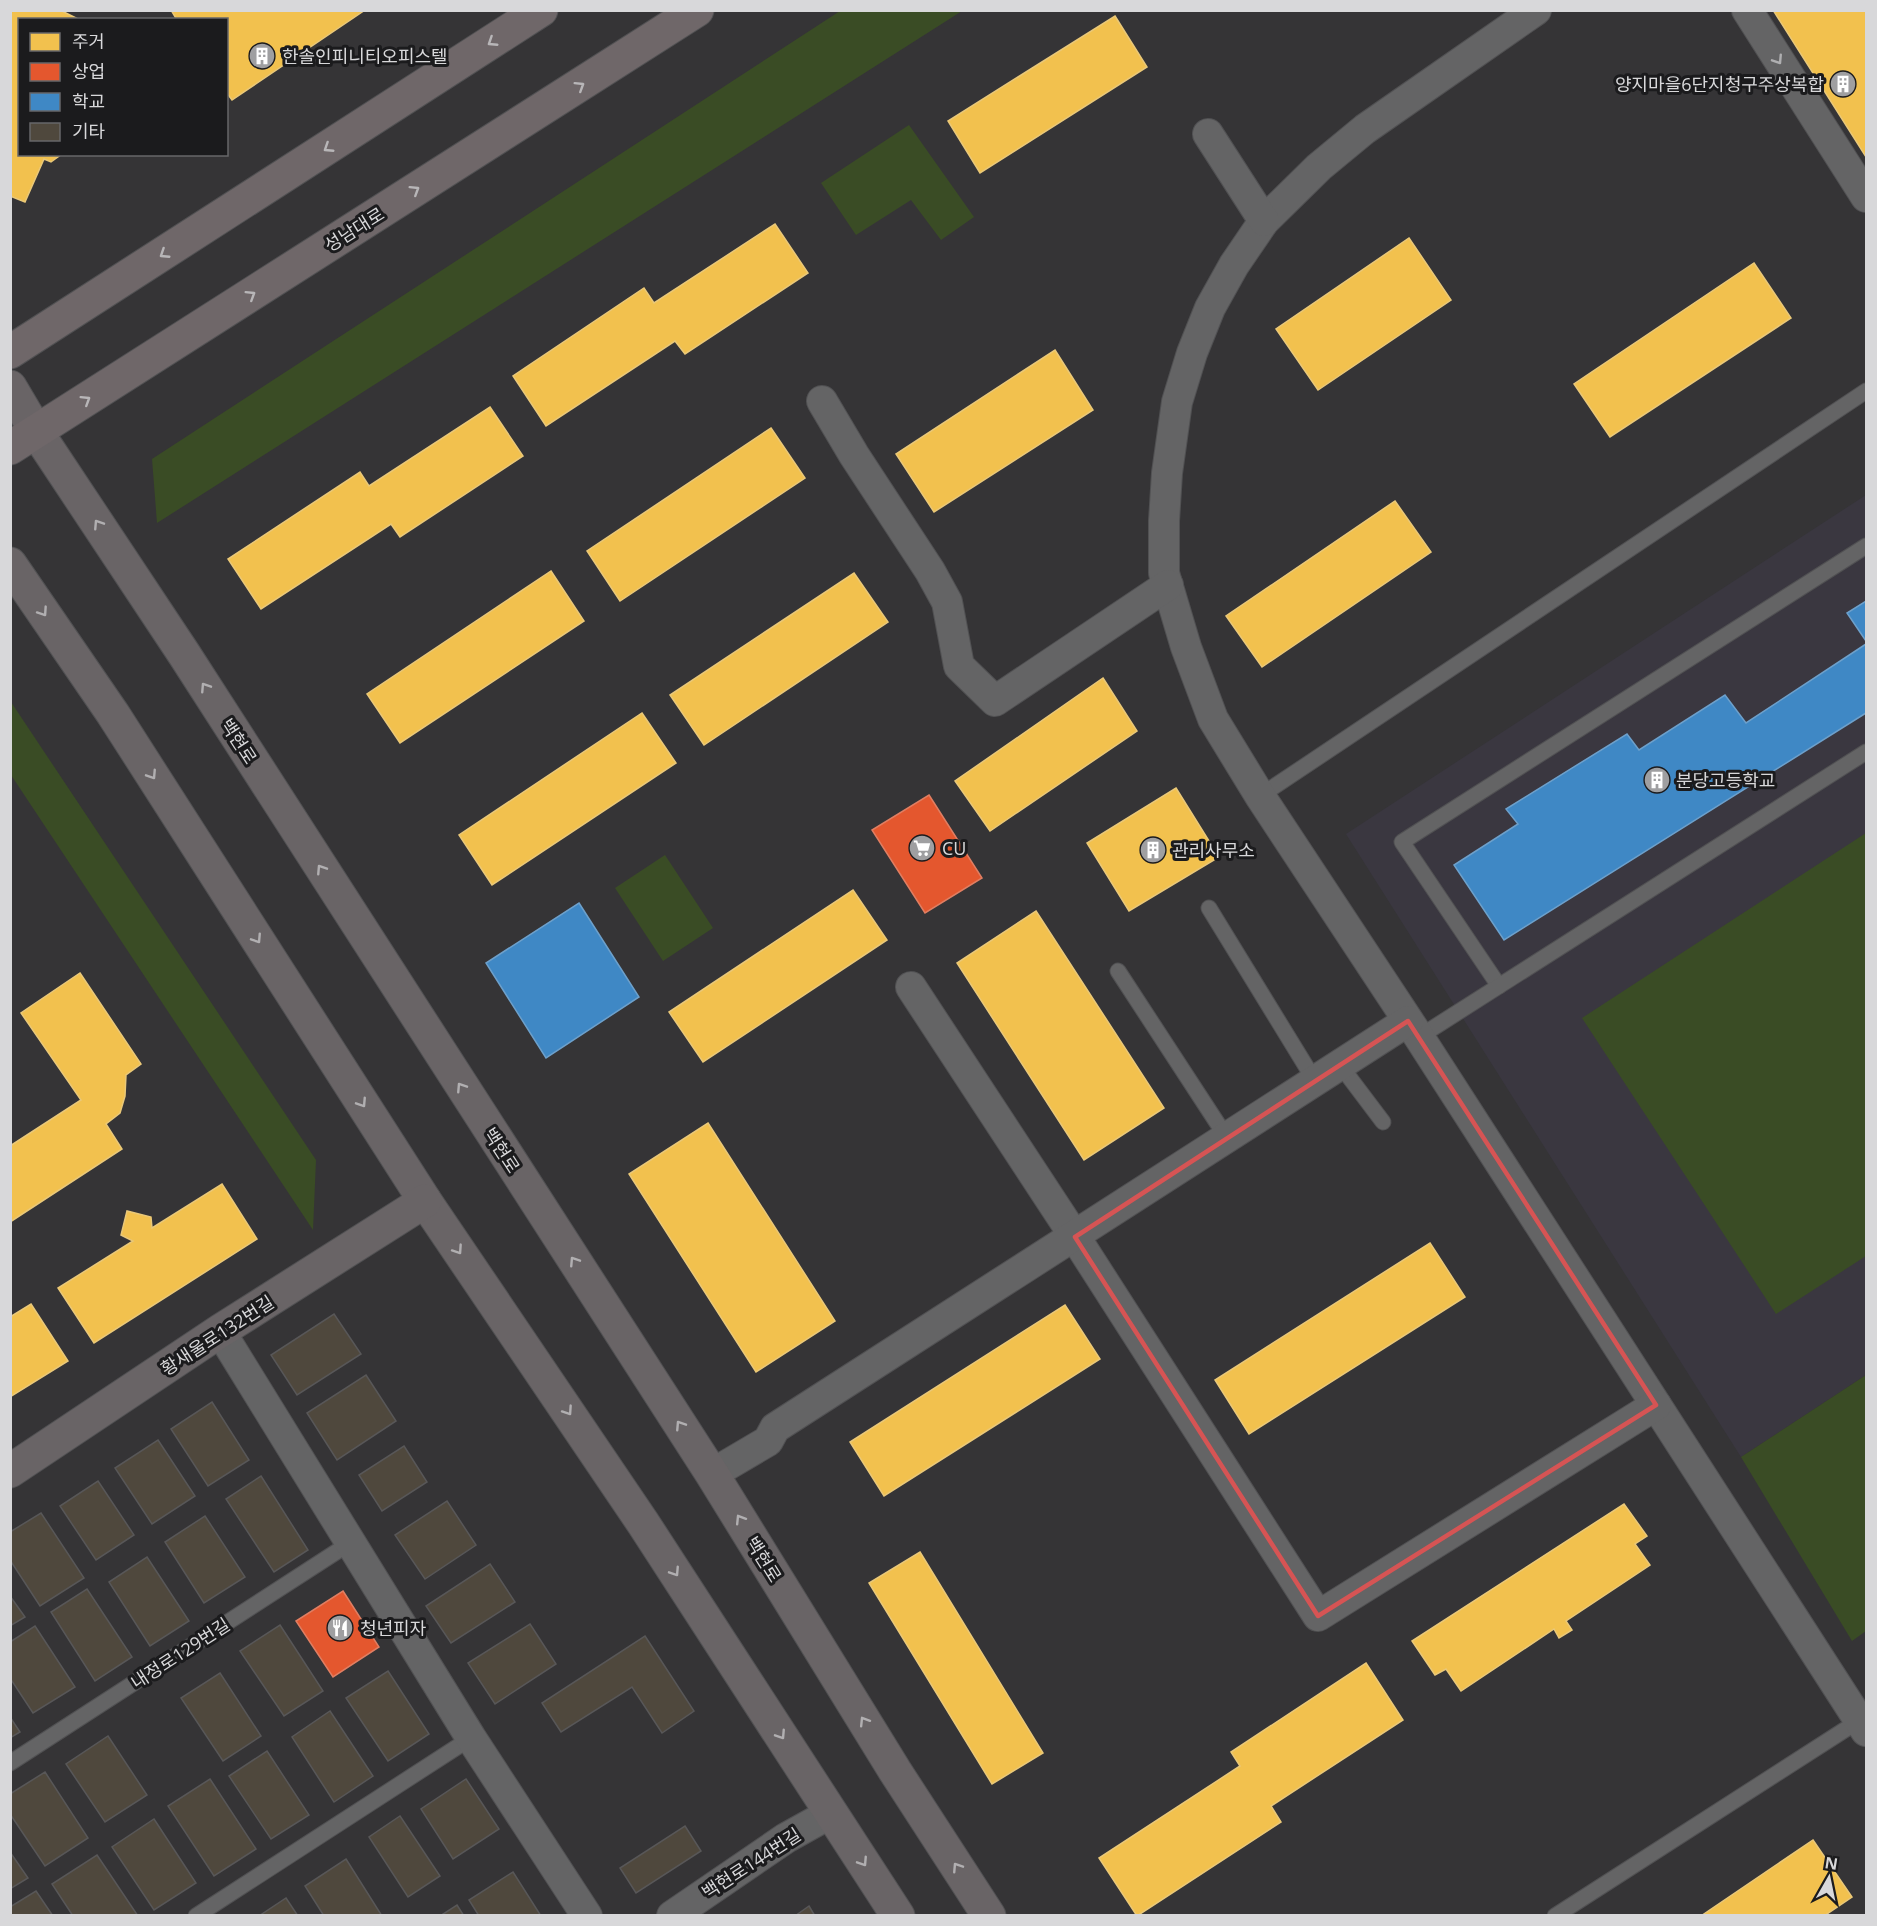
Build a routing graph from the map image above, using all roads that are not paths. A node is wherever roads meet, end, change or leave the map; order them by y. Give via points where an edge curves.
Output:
1 (541, 10) edge
2 (697, 10) edge
3 (1536, 10) edge
4 (1747, 10) edge
5 (1208, 134) dead end
6 (1866, 197) edge
7 (1264, 221) junction
8 (10, 352) edge
9 (10, 387) edge
10 (1866, 391) edge
11 (822, 401) dead end
12 (23, 439) edge
13 (1866, 546) edge
14 (10, 564) edge
15 (1168, 585) junction
16 (1866, 752) edge
17 (1260, 796) junction
18 (1209, 909) dead end
19 (1118, 971) dead end
20 (1499, 986) junction
21 (911, 987) dead end
22 (1414, 1029) junction
23 (1340, 1065) junction
24 (1315, 1081) junction
25 (1383, 1122) dead end
26 (1227, 1138) junction
27 (425, 1202) junction
28 (1075, 1237) junction
29 (220, 1331) junction
30 (1656, 1404) junction
31 (10, 1471) edge
32 (712, 1474) junction
33 (350, 1543) junction
34 (1863, 1726) edge
35 (471, 1738) junction
36 (10, 1763) edge
37 (831, 1813) junction
38 (196, 1916) edge
39 (587, 1916) edge
40 (672, 1916) edge
41 (898, 1916) edge
42 (989, 1916) edge
43 (1555, 1916) edge

1 -> 8 main road
12 -> 2 main road, 성남대로
3 - 7 street via 1365,129
4 -> 6 street
5 - 7 street
7 - 15 street via 1210,308 1177,402 1164,521 1164,573
9 - 12 main road, 백현로
10 - 17 lane
11 - 15 street via 947,602 959,666 995,701
32 -> 12 main road, 백현로 via 184,654
13 - 20 lane via 1402,842
14 -> 27 main road via 113,714
15 - 17 street via 1186,647 1214,718
16 - 20 lane
17 - 22 street
18 - 24 lane
19 - 26 lane
20 - 22 lane
21 - 28 street
22 - 23 street
22 - 30 street
23 - 24 street
23 - 25 lane
24 - 26 street
26 - 28 street
27 - 29 main road, 황새울로132번길
27 -> 37 main road via 643,1523
28 - 30 street via 1318,1616
28 - 32 street via 775,1428 768,1441
29 - 31 main road, 황새울로132번길
29 - 33 street
30 - 34 street
42 -> 32 main road, 백현로
33 - 35 street
33 - 36 lane, 내정로129번길
34 - 43 lane
35 - 38 lane
35 - 39 street
37 - 40 street, 백현로144번길 via 786,1838
37 -> 41 main road

